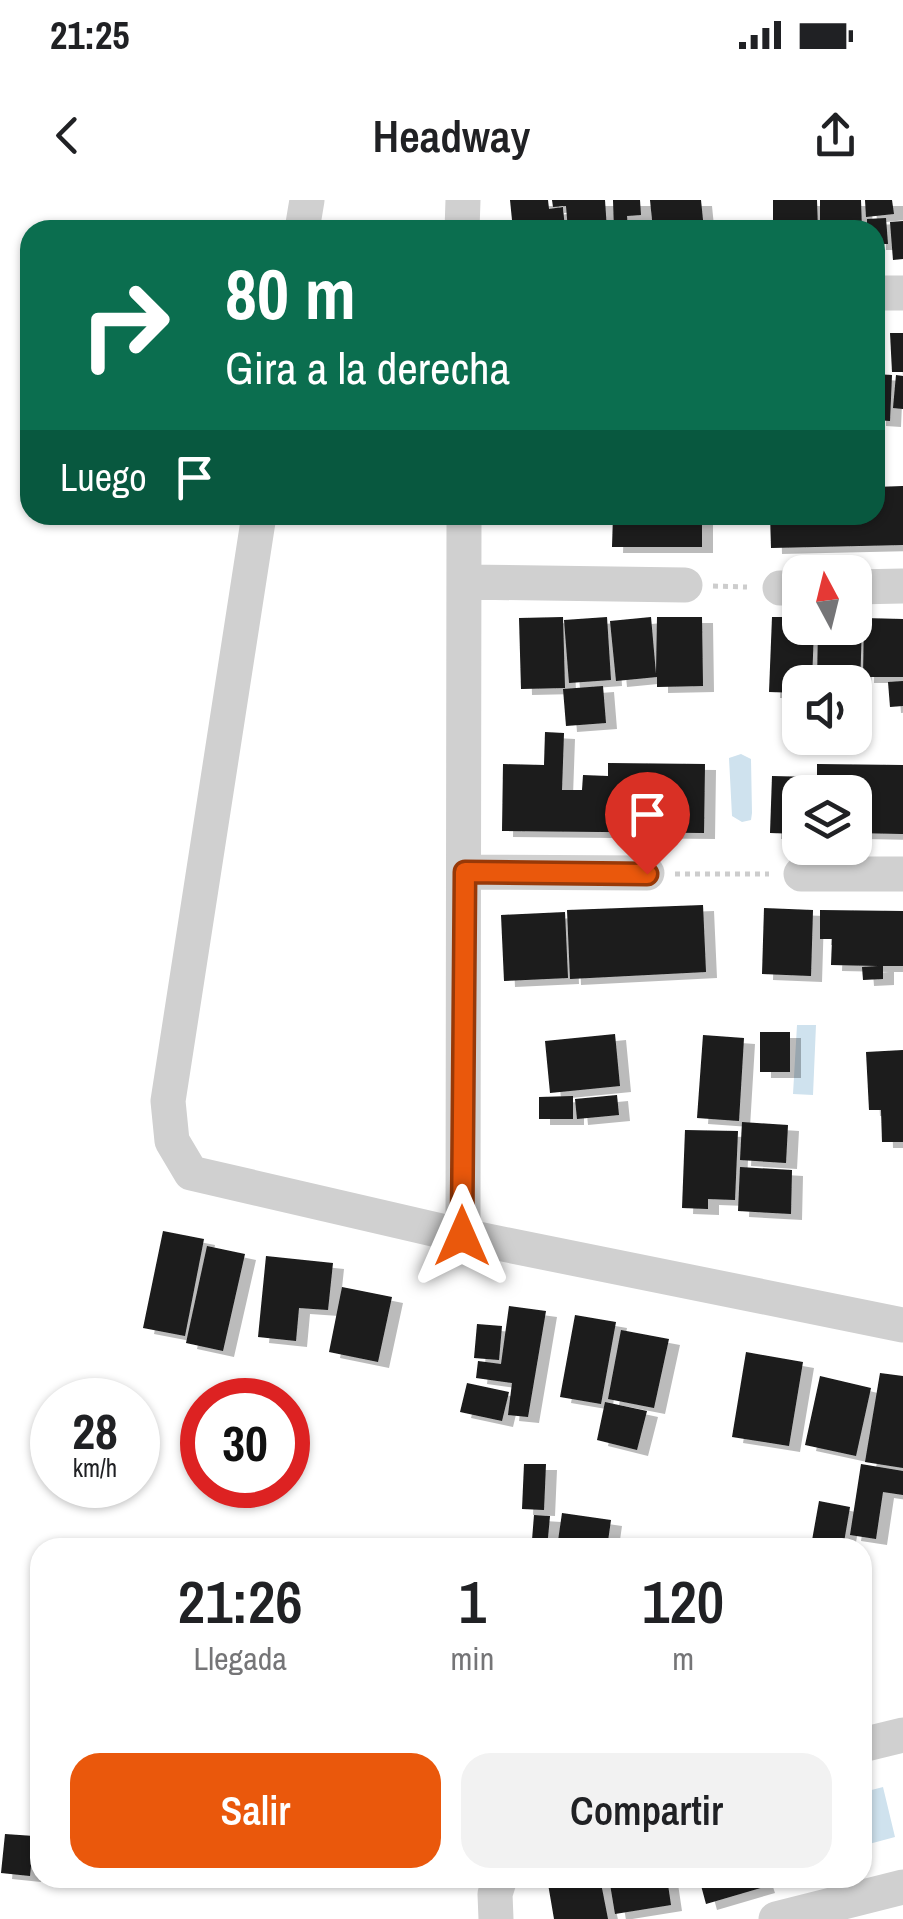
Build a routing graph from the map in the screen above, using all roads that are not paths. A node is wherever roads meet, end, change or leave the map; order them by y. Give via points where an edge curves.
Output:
1 (256, 525) edge
2 (464, 525) edge
3 (464, 582) junction
4 (686, 585) road end
5 (903, 586) edge
6 (872, 587) edge
7 (465, 872) junction
8 (647, 874) road end
9 (801, 874) road end
10 (903, 874) edge
11 (462, 1236) junction
12 (903, 1325) edge
13 (903, 1736) edge
14 (872, 1744) edge
15 (903, 1887) edge
16 (497, 1888) edge
17 (839, 1890) edge
18 (496, 1919) edge
19 (776, 1919) edge

1 - 11 street via 168,1101 172,1141 191,1173
2 - 3 street
3 - 4 street
3 - 7 street
5 - 6 street
7 - 8 street
7 - 11 street
9 - 10 street
11 - 12 street
13 - 14 street
15 - 17 street
16 - 18 street
17 - 19 street

